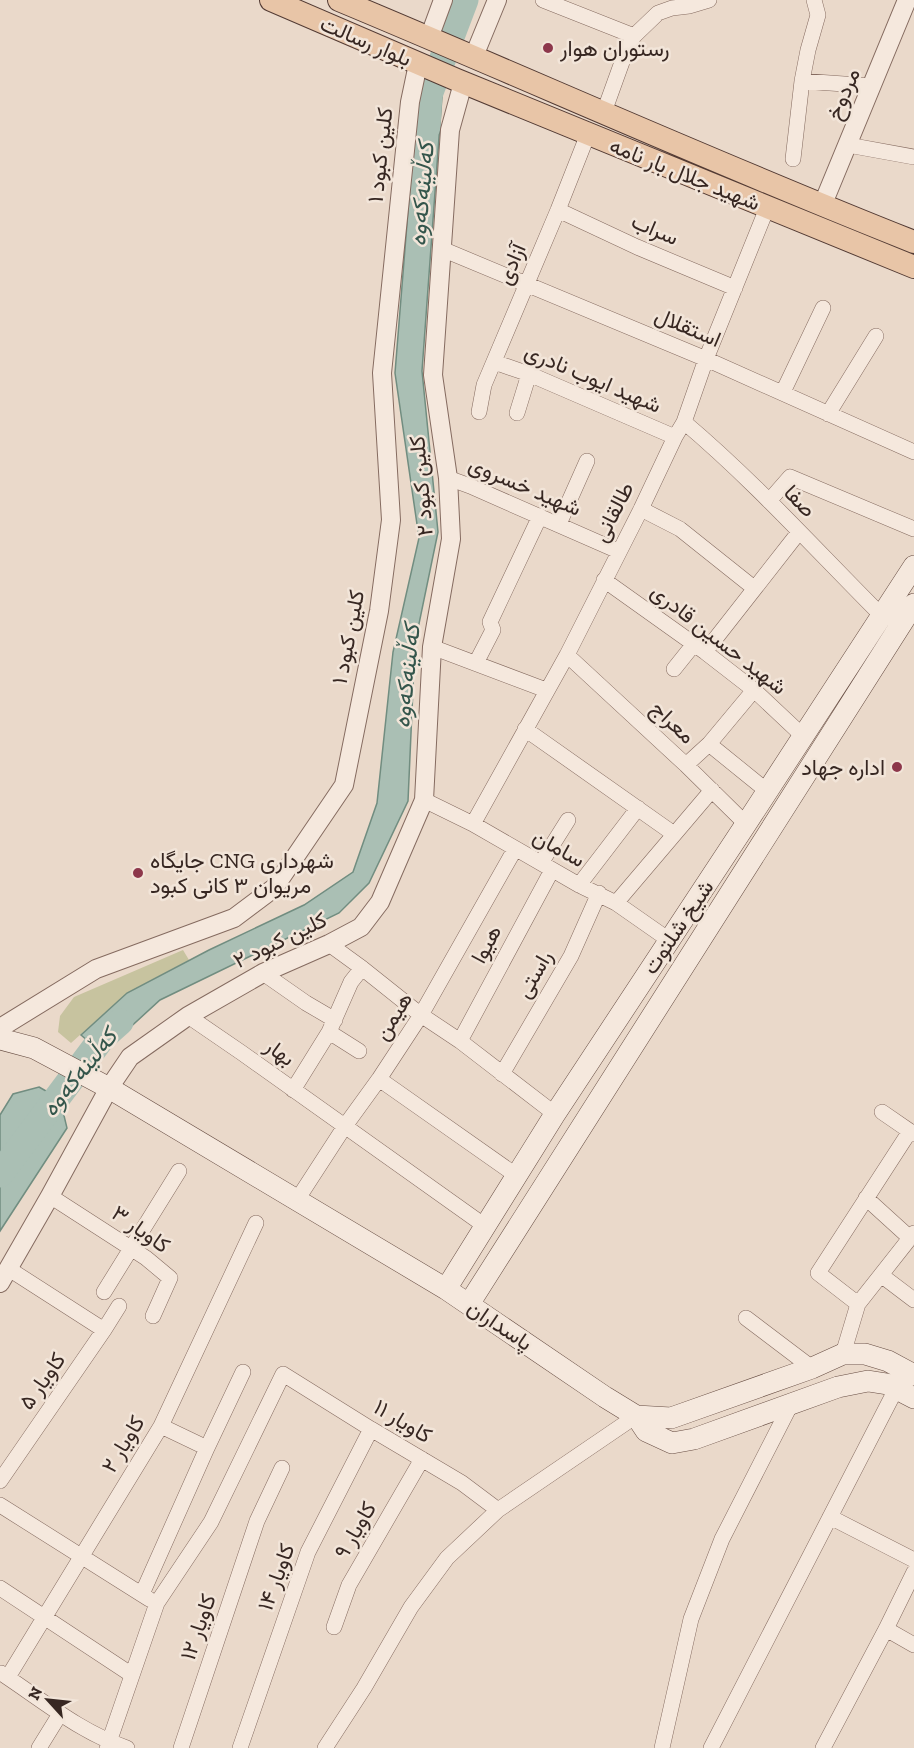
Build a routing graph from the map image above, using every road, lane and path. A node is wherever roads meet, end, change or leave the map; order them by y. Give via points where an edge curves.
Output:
1 (271, 0) edge
2 (339, 0) edge
3 (442, 0) edge
4 (497, 0) edge
5 (543, 0) edge
6 (709, 0) edge
7 (814, 0) edge
8 (907, 0) edge
9 (688, 3) edge
10 (577, 6) edge
11 (634, 36) junction
12 (434, 39) junction
13 (470, 54) junction
14 (423, 66) junction
15 (460, 81) junction
16 (802, 81) junction
17 (872, 86) junction
18 (604, 112) junction
19 (588, 134) junction
20 (848, 145) junction
21 (914, 157) edge
22 (793, 159) dead end
23 (822, 206) junction
24 (767, 208) junction
25 (558, 210) junction
26 (914, 242) edge
27 (442, 249) junction
28 (914, 267) edge
29 (527, 284) junction
30 (735, 288) junction
31 (823, 308) dead end
32 (876, 336) dead end
33 (706, 358) junction
34 (494, 362) junction
35 (529, 374) junction
36 (783, 392) junction
37 (479, 412) dead end
38 (517, 413) dead end
39 (828, 414) junction
40 (684, 422) junction
41 (675, 437) junction
42 (914, 452) edge
43 (587, 461) dead end
44 (448, 478) junction
45 (769, 501) junction
46 (641, 509) junction
47 (540, 516) junction
48 (559, 524) junction
49 (914, 529) edge
50 (799, 532) junction
51 (618, 551) junction
52 (914, 566) edge
53 (604, 580) junction
54 (754, 588) junction
55 (914, 604) edge
56 (881, 615) junction
57 (432, 647) junction
58 (699, 648) junction
59 (567, 655) junction
60 (476, 663) junction
61 (674, 669) dead end
62 (546, 690) junction
63 (754, 690) junction
64 (525, 729) junction
65 (803, 736) junction
66 (709, 744) junction
67 (686, 765) junction
68 (712, 790) junction
69 (767, 791) junction
70 (424, 800) junction
71 (638, 808) junction
72 (568, 820) dead end
73 (473, 824) junction
74 (746, 824) junction
75 (674, 834) junction
76 (516, 849) junction
77 (546, 866) junction
78 (579, 885) junction
79 (599, 893) junction
80 (616, 903) junction
81 (669, 940) junction
82 (329, 944) junction
83 (362, 968) junction
84 (263, 973) junction
85 (421, 1015) junction
86 (188, 1016) junction
87 (332, 1026) junction
88 (0, 1028) edge
89 (0, 1039) edge
90 (460, 1041) junction
91 (358, 1051) dead end
92 (502, 1074) junction
93 (379, 1079) junction
94 (109, 1088) junction
95 (293, 1090) junction
96 (882, 1112) dead end
97 (555, 1114) junction
98 (345, 1126) junction
99 (912, 1132) edge
100 (179, 1171) dead end
101 (517, 1176) junction
102 (50, 1196) junction
103 (866, 1198) junction
104 (297, 1200) junction
105 (256, 1223) dead end
106 (485, 1226) junction
107 (912, 1235) edge
108 (131, 1247) junction
109 (881, 1275) junction
110 (4, 1276) edge
111 (446, 1289) junction
112 (104, 1292) dead end
113 (914, 1300) edge
114 (469, 1304) junction
115 (858, 1304) junction
116 (119, 1306) dead end
117 (153, 1316) dead end
118 (746, 1318) dead end
119 (104, 1330) junction
120 (843, 1354) junction
121 (812, 1368) junction
122 (243, 1372) dead end
123 (914, 1375) edge
124 (905, 1394) edge
125 (791, 1404) junction
126 (636, 1416) junction
127 (161, 1426) junction
128 (371, 1429) junction
129 (207, 1448) junction
130 (422, 1459) junction
131 (282, 1468) dead end
132 (0, 1481) edge
133 (0, 1505) edge
134 (498, 1510) junction
135 (830, 1517) junction
136 (81, 1556) junction
137 (914, 1560) edge
138 (914, 1572) edge
139 (0, 1588) edge
140 (142, 1594) junction
141 (157, 1604) junction
142 (45, 1616) junction
143 (334, 1627) dead end
144 (886, 1629) junction
145 (914, 1645) edge
146 (4, 1675) edge
147 (132, 1675) junction
148 (60, 1714) junction
149 (108, 1745) edge
150 (39, 1748) edge
151 (127, 1748) edge
152 (181, 1748) edge
153 (240, 1748) edge
154 (325, 1748) edge
155 (662, 1748) edge
156 (711, 1748) edge
157 (823, 1748) edge

1 - 14 main road, بلوار رسالت
2 - 12 main road, بلوار رسالت
3 - 12 street
4 - 13 street
5 - 10 street
6 - 9 street
7 - 16 street via 818,15
8 - 17 street, مردوخ
9 - 11 street via 658,13
10 - 11 street
11 - 18 street
12 - 13 main road, بلوار رسالت
13 - 18 main road, شهید جلال بار نامه
14 - 15 main road, بلوار رسالت
14 - 88 street, کلین کبود ۱ via 410,102 382,373 391,520 379,611 344,785 274,888 234,918 96,969
15 - 19 main road, شهید جلال بار نامه
15 - 27 street, کلین کبود ۲ via 450,130
16 - 17 street
16 - 22 street
17 - 20 street, مردوخ
18 - 23 main road, شهید جلال بار نامه
19 - 24 main road, شهید جلال بار نامه
19 - 25 street, آزادی
20 - 21 street
20 - 23 street, مردوخ
23 - 26 main road, شهید جلال بار نامه
24 - 28 main road, شهید جلال بار نامه
24 - 30 street, طالقانی
25 - 29 street, آزادی
25 - 30 street, سراب
27 - 29 street, استقلال
27 - 44 street, کلین کبود ۲ via 433,375
29 - 33 street, استقلال
29 - 34 street, آزادی
30 - 33 street, طالقانی
31 - 36 street
32 - 39 street
33 - 36 street, استقلال
33 - 40 street, طالقانی
34 - 35 street, شهید ایوب نادری
34 - 37 street, آزادی
35 - 38 street
35 - 41 street, شهید ایوب نادری
36 - 39 street, استقلال
39 - 42 street, استقلال
40 - 41 street, طالقانی
40 - 45 street, صفا
41 - 46 street, طالقانی
43 - 48 street
44 - 47 street, شهید خسروی
44 - 57 street, کلین کبود ۲ via 451,539
45 - 49 street via 790,477
45 - 50 street, صفا
46 - 51 street, طالقانی
46 - 54 street via 680,529
47 - 48 street, شهید خسروی
47 - 60 street via 490,622 493,630
48 - 51 street, شهید خسروی
50 - 54 street
50 - 56 street, صفا
51 - 53 street, طالقانی
52 - 56 main road, شیخ شلتوت
53 - 58 street, شهید حسین قادری
53 - 59 street, طالقانی
54 - 58 street
55 - 114 main road, شیخ شلتوت
56 - 65 main road, شیخ شلتوت
57 - 60 street
57 - 70 street, کلین کبود ۲
58 - 61 street
58 - 63 street, شهید حسین قادری
59 - 62 street, طالقانی
59 - 67 street, معراج
60 - 62 street
62 - 64 street, طالقانی
63 - 65 street, شهید حسین قادری
63 - 66 street
64 - 71 street
64 - 73 street, طالقانی
65 - 69 main road, شیخ شلتوت
66 - 67 street
66 - 69 street
67 - 68 street, معراج
68 - 74 street, معراج
68 - 75 street
69 - 74 main road, شیخ شلتوت
70 - 73 street, سامان
70 - 82 street, کلین کبود ۲ via 380,902 361,927
71 - 75 street
71 - 78 street
72 - 77 street, هیوا
73 - 76 street, سامان
74 - 81 main road, شیخ شلتوت
75 - 80 street
76 - 77 street, سامان
76 - 85 street, هیمن
77 - 78 street, سامان
77 - 90 street, هیوا
78 - 79 street, سامان
79 - 80 street, سامان
79 - 92 street, راستی via 571,956
80 - 81 street, سامان
81 - 97 main road, شیخ شلتوت
82 - 83 street
82 - 84 street, کلین کبود ۲
83 - 85 street
83 - 87 street via 351,982
84 - 86 street, کلین کبود ۲
84 - 87 street
85 - 90 street
85 - 93 street, هیمن
86 - 94 street, کلین کبود ۲ via 130,1057
86 - 95 street, بهار
87 - 91 street
87 - 95 street
89 - 94 main road, پاسداران via 34,1048
90 - 92 street
92 - 97 street
93 - 98 street, هیمن
93 - 101 street
94 - 102 street, کلین کبود ۲
94 - 104 main road, پاسداران
95 - 98 street, بهار
96 - 99 street
97 - 101 main road, شیخ شلتوت
98 - 104 street, هیمن
98 - 106 street, بهار
99 - 103 street
100 - 108 street
101 - 106 main road, شیخ شلتوت
102 - 108 street, کاویار ۳
102 - 110 street, کلین کبود ۲
103 - 107 street
103 - 115 street via 818,1273
104 - 111 main road, پاسداران
105 - 127 street, کاویار ۲
106 - 111 main road, شیخ شلتوت
107 - 109 street
108 - 112 street
108 - 117 street, کاویار ۳ via 170,1278
109 - 113 street
109 - 115 street
110 - 119 street
111 - 114 main road, پاسداران
114 - 126 main road, پاسداران
115 - 120 street
116 - 119 street, کاویار ۵
118 - 121 street
119 - 132 street, کاویار ۵
120 - 121 main road, پاسداران
120 - 123 main road, پاسداران via 865,1354
121 - 126 main road, پاسداران via 671,1418
122 - 129 street
124 - 125 main road via 887,1384 867,1381
124 - 135 street
125 - 126 main road via 694,1439 672,1443 646,1431
125 - 155 street via 722,1539 691,1619
126 - 134 street
127 - 129 street
127 - 136 street, کاویار ۲
128 - 130 street, کاویار ۱۱
128 - 141 street, کاویار ۱۱ via 283,1374 211,1522
128 - 153 street, کاویار ۱۴ via 308,1552
129 - 140 street
130 - 134 street, کاویار ۱۱
130 - 143 street, کاویار ۹ via 349,1585
131 - 152 street, کاویار ۱۲ via 257,1521
133 - 136 street
134 - 154 street via 447,1558 411,1607
135 - 137 street
135 - 156 street
136 - 140 street
136 - 142 street, کاویار ۲
138 - 144 street
139 - 142 street
140 - 141 street
141 - 147 street
142 - 146 street, کاویار ۲
142 - 147 street
144 - 145 street
144 - 157 street
146 - 148 street
147 - 149 street
148 - 149 street
148 - 150 street
149 - 151 street

